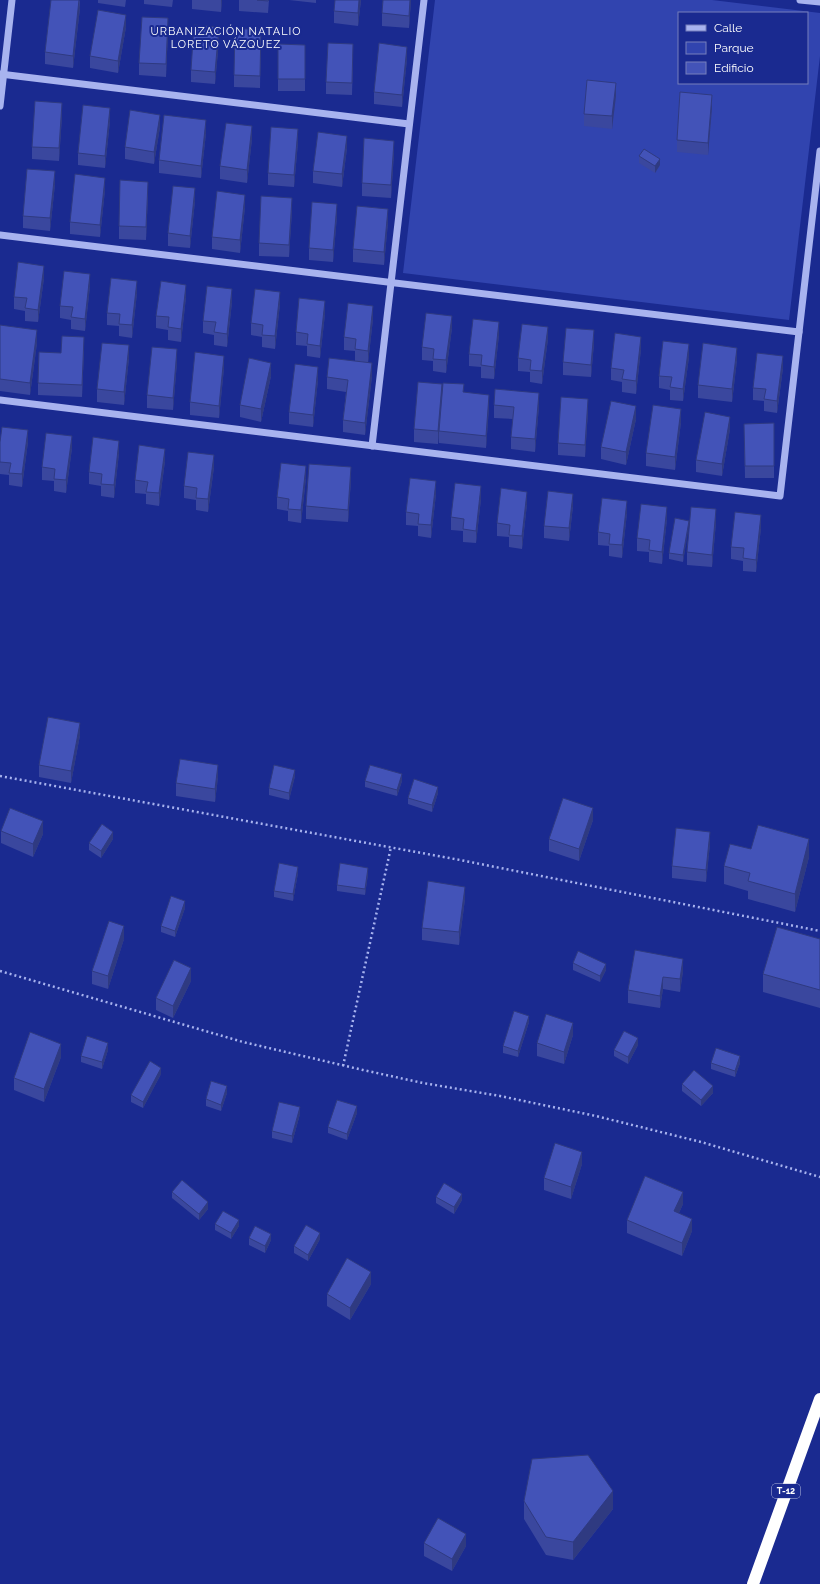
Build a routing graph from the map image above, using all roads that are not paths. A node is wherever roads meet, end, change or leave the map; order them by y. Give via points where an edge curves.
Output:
1 (12, 0) edge
2 (424, 0) edge
3 (800, 0) edge
4 (820, 2) edge
5 (2, 74) edge
6 (0, 106) edge
7 (409, 124) junction
8 (820, 151) edge
9 (0, 234) edge
10 (391, 282) junction
11 (799, 332) junction
12 (0, 400) edge
13 (372, 446) junction
14 (820, 1399) edge
15 (753, 1584) edge

1 - 5 street
2 - 7 street
3 - 4 street
5 - 6 street
5 - 7 street
7 - 10 street
8 - 11 street
9 - 10 street
10 - 11 street
10 - 13 street
11 - 13 street via 780,496
12 - 13 street
14 - 15 highway, T-12

